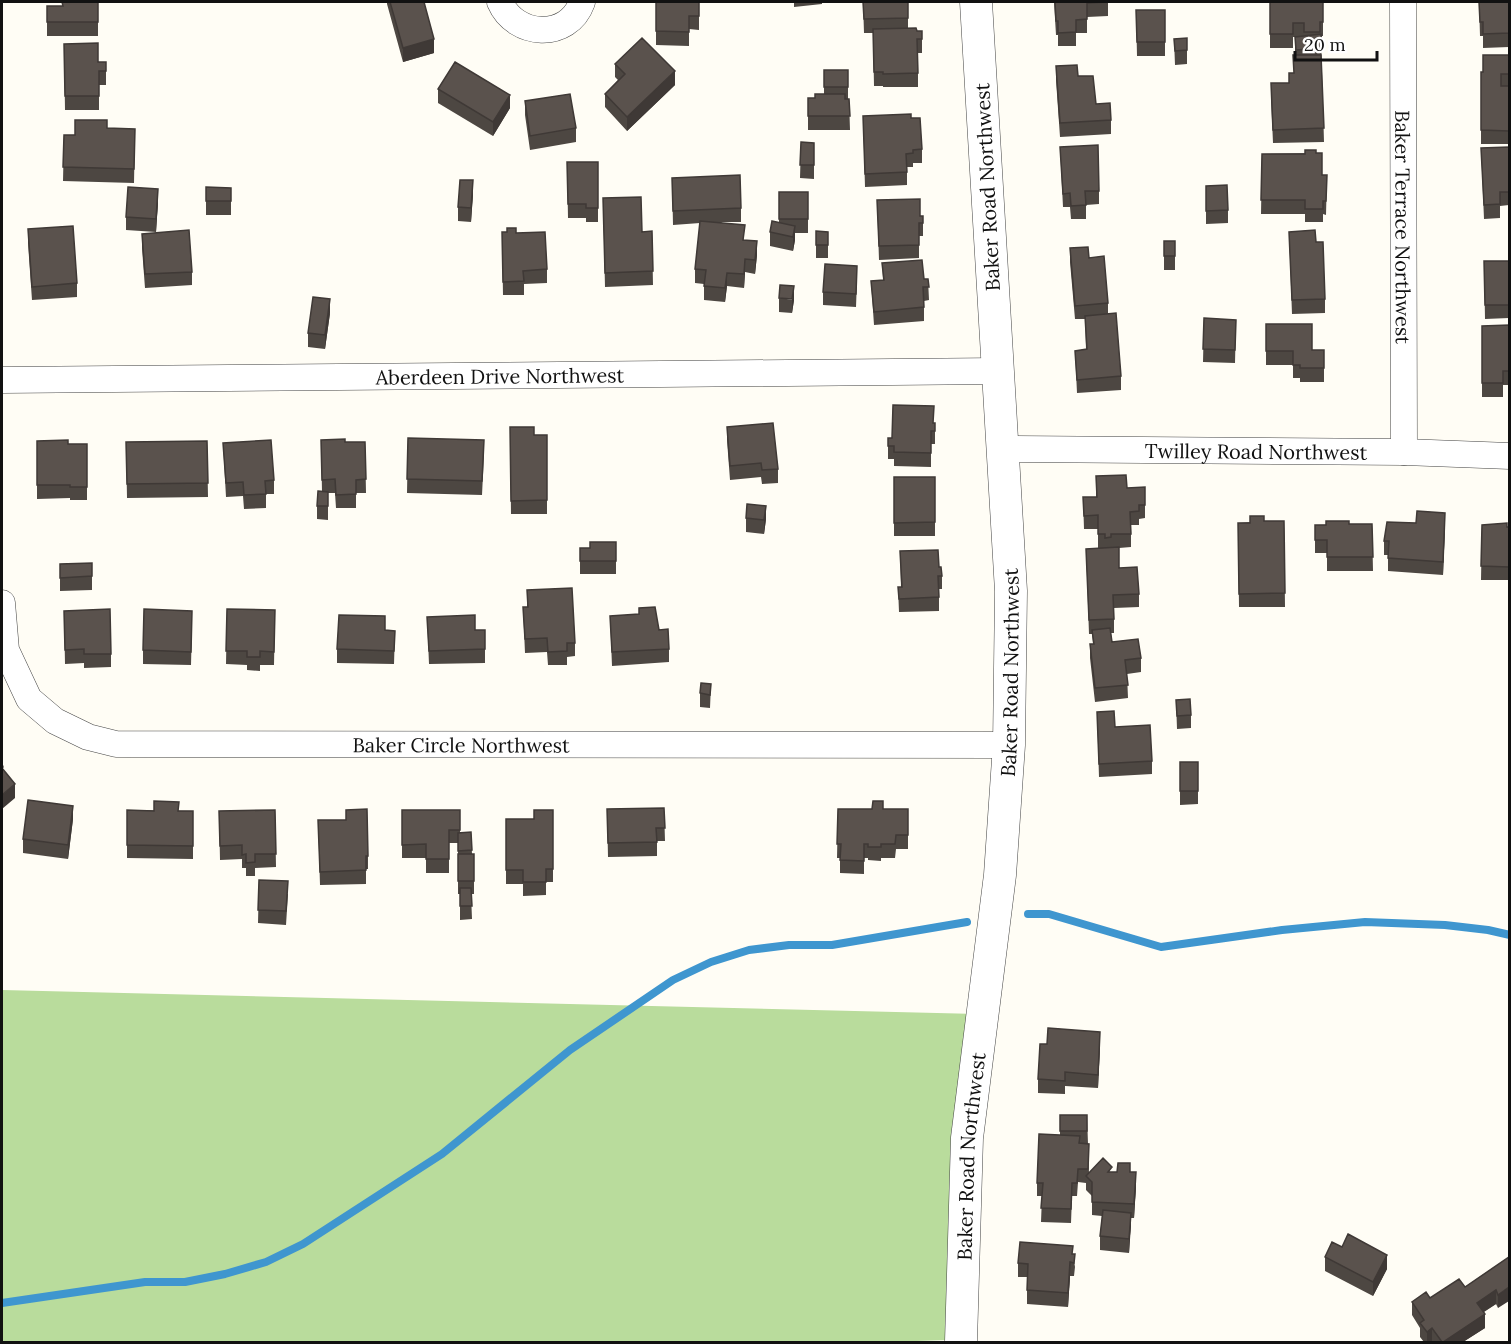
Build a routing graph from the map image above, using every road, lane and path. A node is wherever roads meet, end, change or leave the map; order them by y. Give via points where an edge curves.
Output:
1 (500, 2) edge
2 (582, 2) edge
3 (976, 2) edge
4 (1403, 2) edge
5 (997, 371) junction
6 (2, 380) edge
7 (1001, 449) junction
8 (1404, 452) junction
9 (1509, 456) edge
10 (2, 603) edge
11 (1009, 745) junction
12 (961, 1342) edge

1 - 2 street via 514,22 543,31 571,19
3 - 5 street, Baker Road Northwest
4 - 8 street, Baker Terrace Northwest
5 - 6 street, Aberdeen Drive Northwest
5 - 7 street, Baker Road Northwest
7 - 8 street, Twilley Road Northwest
7 - 11 street, Baker Road Northwest via 1011,591
8 - 9 street, Twilley Road Northwest
10 - 11 street, Baker Circle Northwest via 6,650 29,699 55,721 88,737 116,744
11 - 12 street, Baker Road Northwest via 1000,875 967,1138

